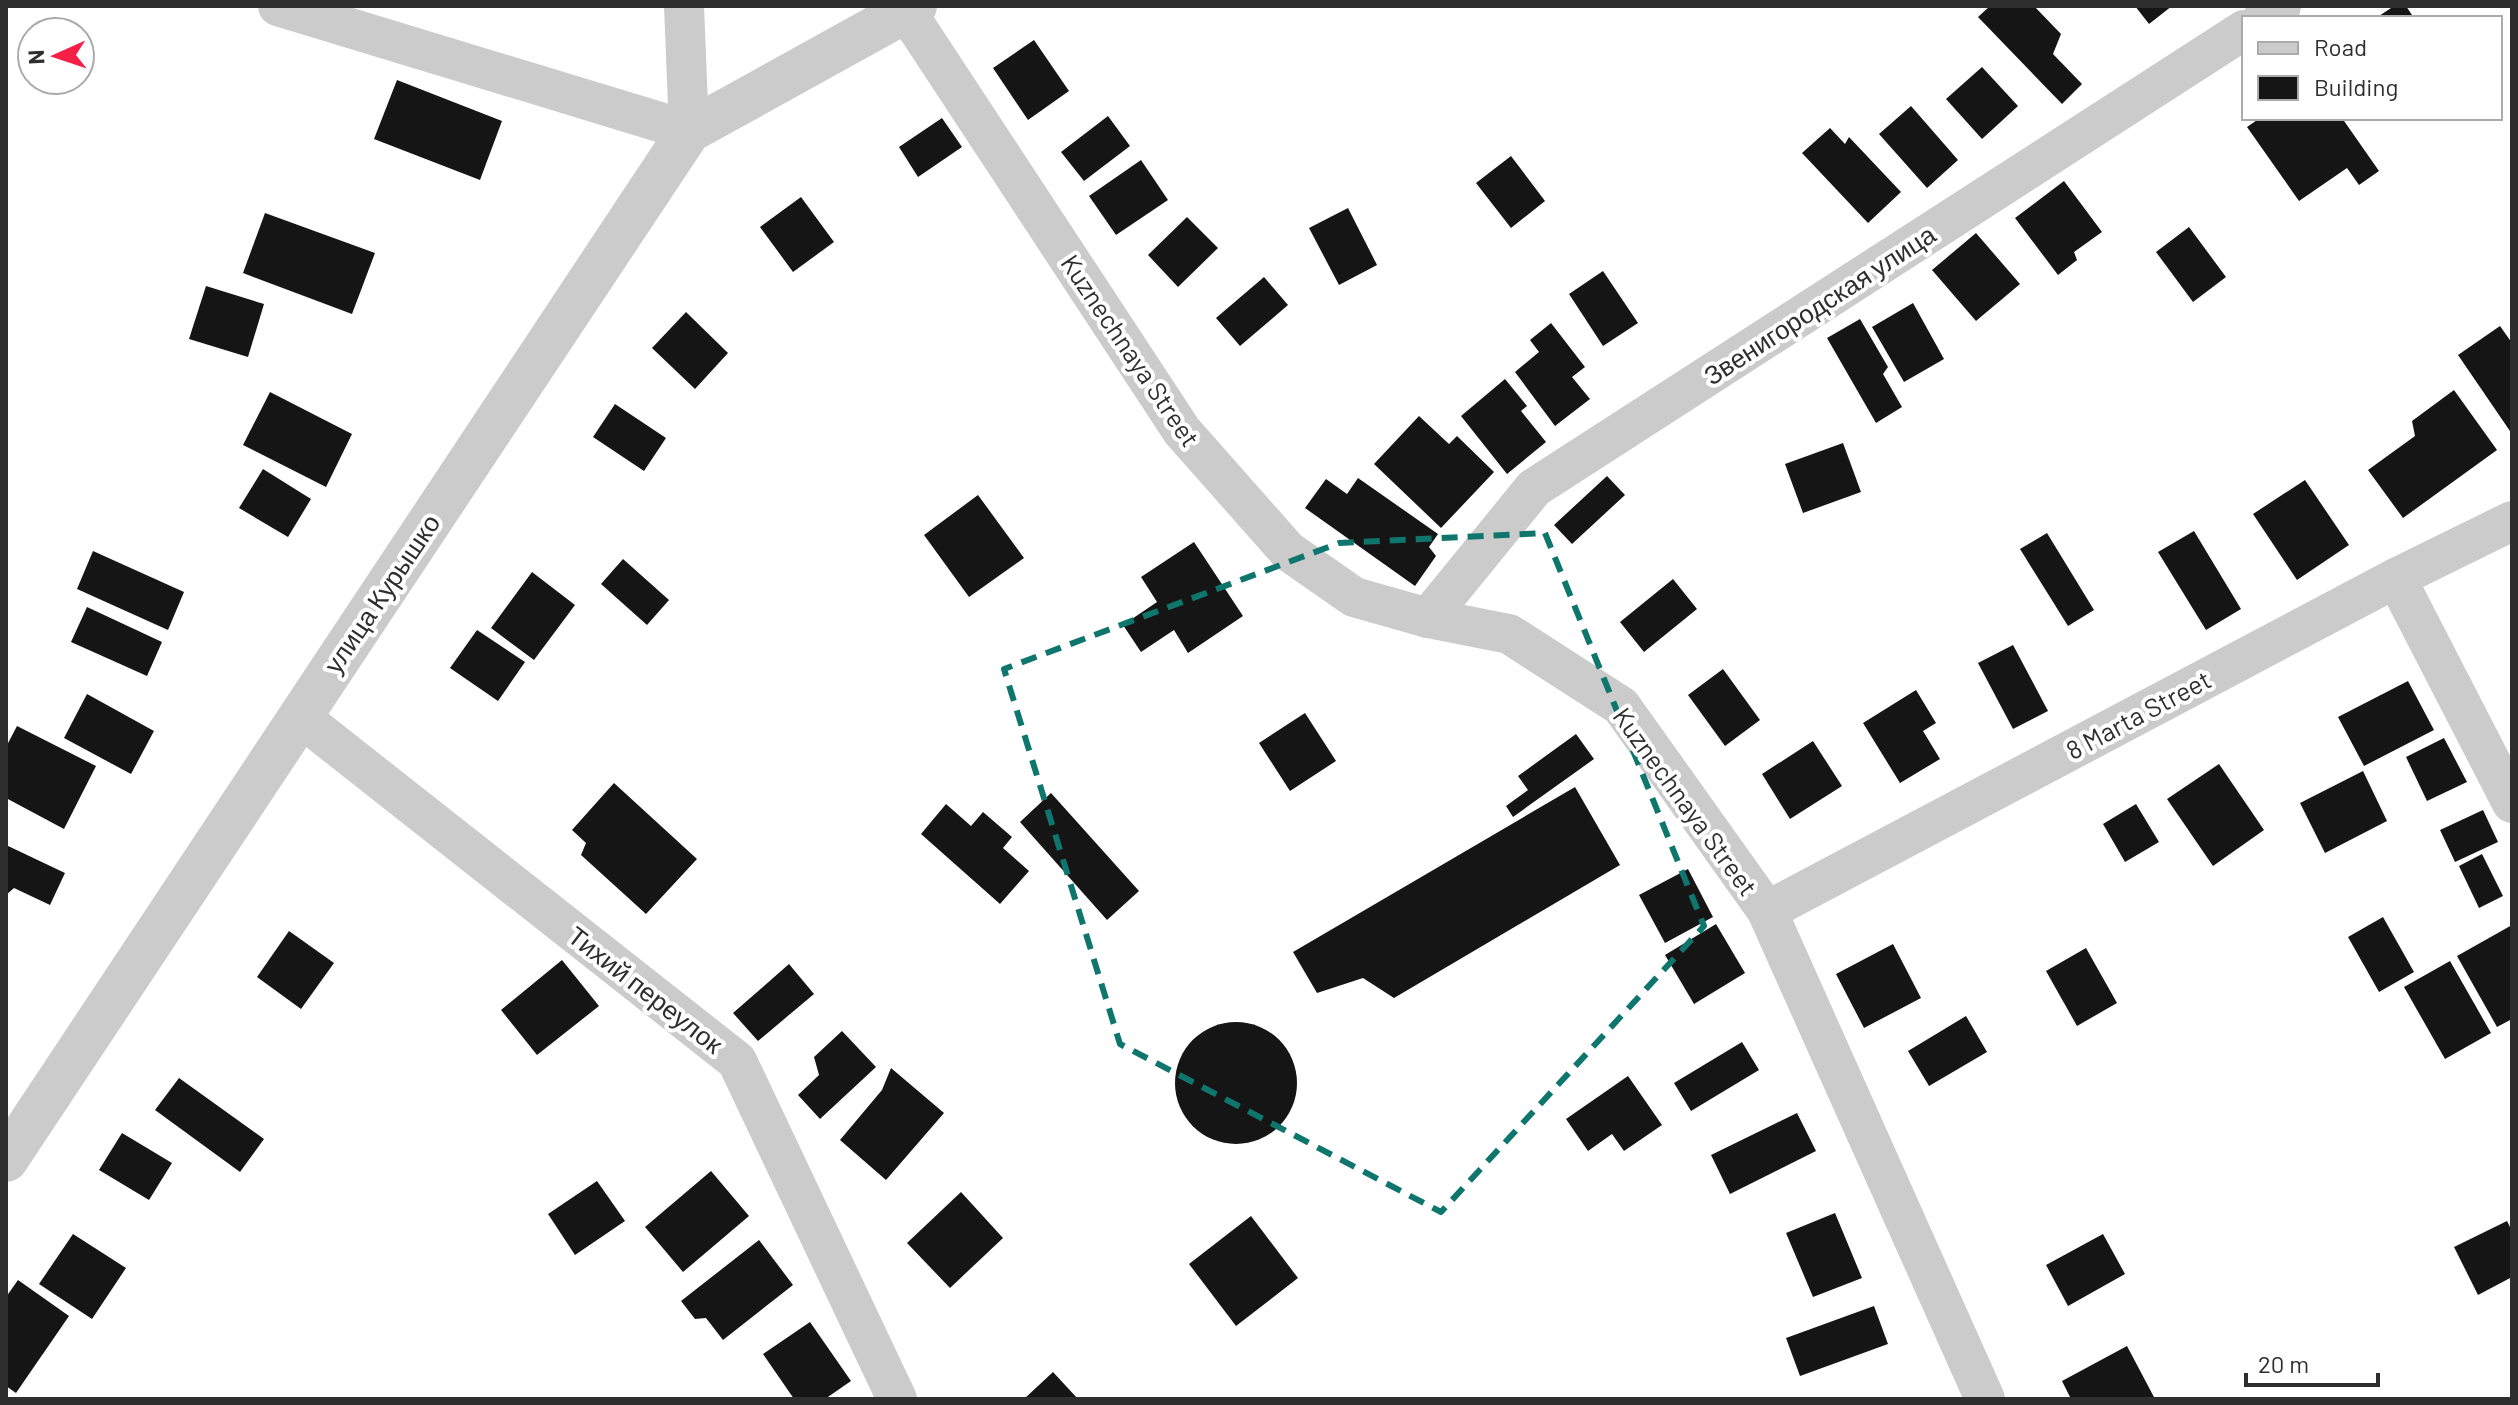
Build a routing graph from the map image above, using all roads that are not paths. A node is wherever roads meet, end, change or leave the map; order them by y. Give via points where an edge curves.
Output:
1 (278, 6) edge
2 (684, 6) edge
3 (911, 9) edge
4 (2242, 31) edge
5 (689, 131) junction
6 (2512, 521) edge
7 (2396, 578) junction
8 (1428, 618) junction
9 (299, 716) junction
10 (2512, 803) edge
11 (1767, 911) junction
12 (6, 1160) edge
13 (897, 1399) edge
14 (1985, 1399) edge

1 - 5 street
2 - 5 street
3 - 5 street
3 - 8 street, Kuznechnaya Street via 1182,431 1288,551 1354,597
4 - 8 street, Звенигородская улица via 1534,488
5 - 9 street, улица Курышко
6 - 7 street, 8 Marta Street
7 - 10 street
7 - 11 street, 8 Marta Street
8 - 11 street, Kuznechnaya Street via 1509,634 1621,706
9 - 12 street, улица Курышко
9 - 13 street, Тихий переулок via 737,1061
11 - 14 street, Kuznechnaya Street

